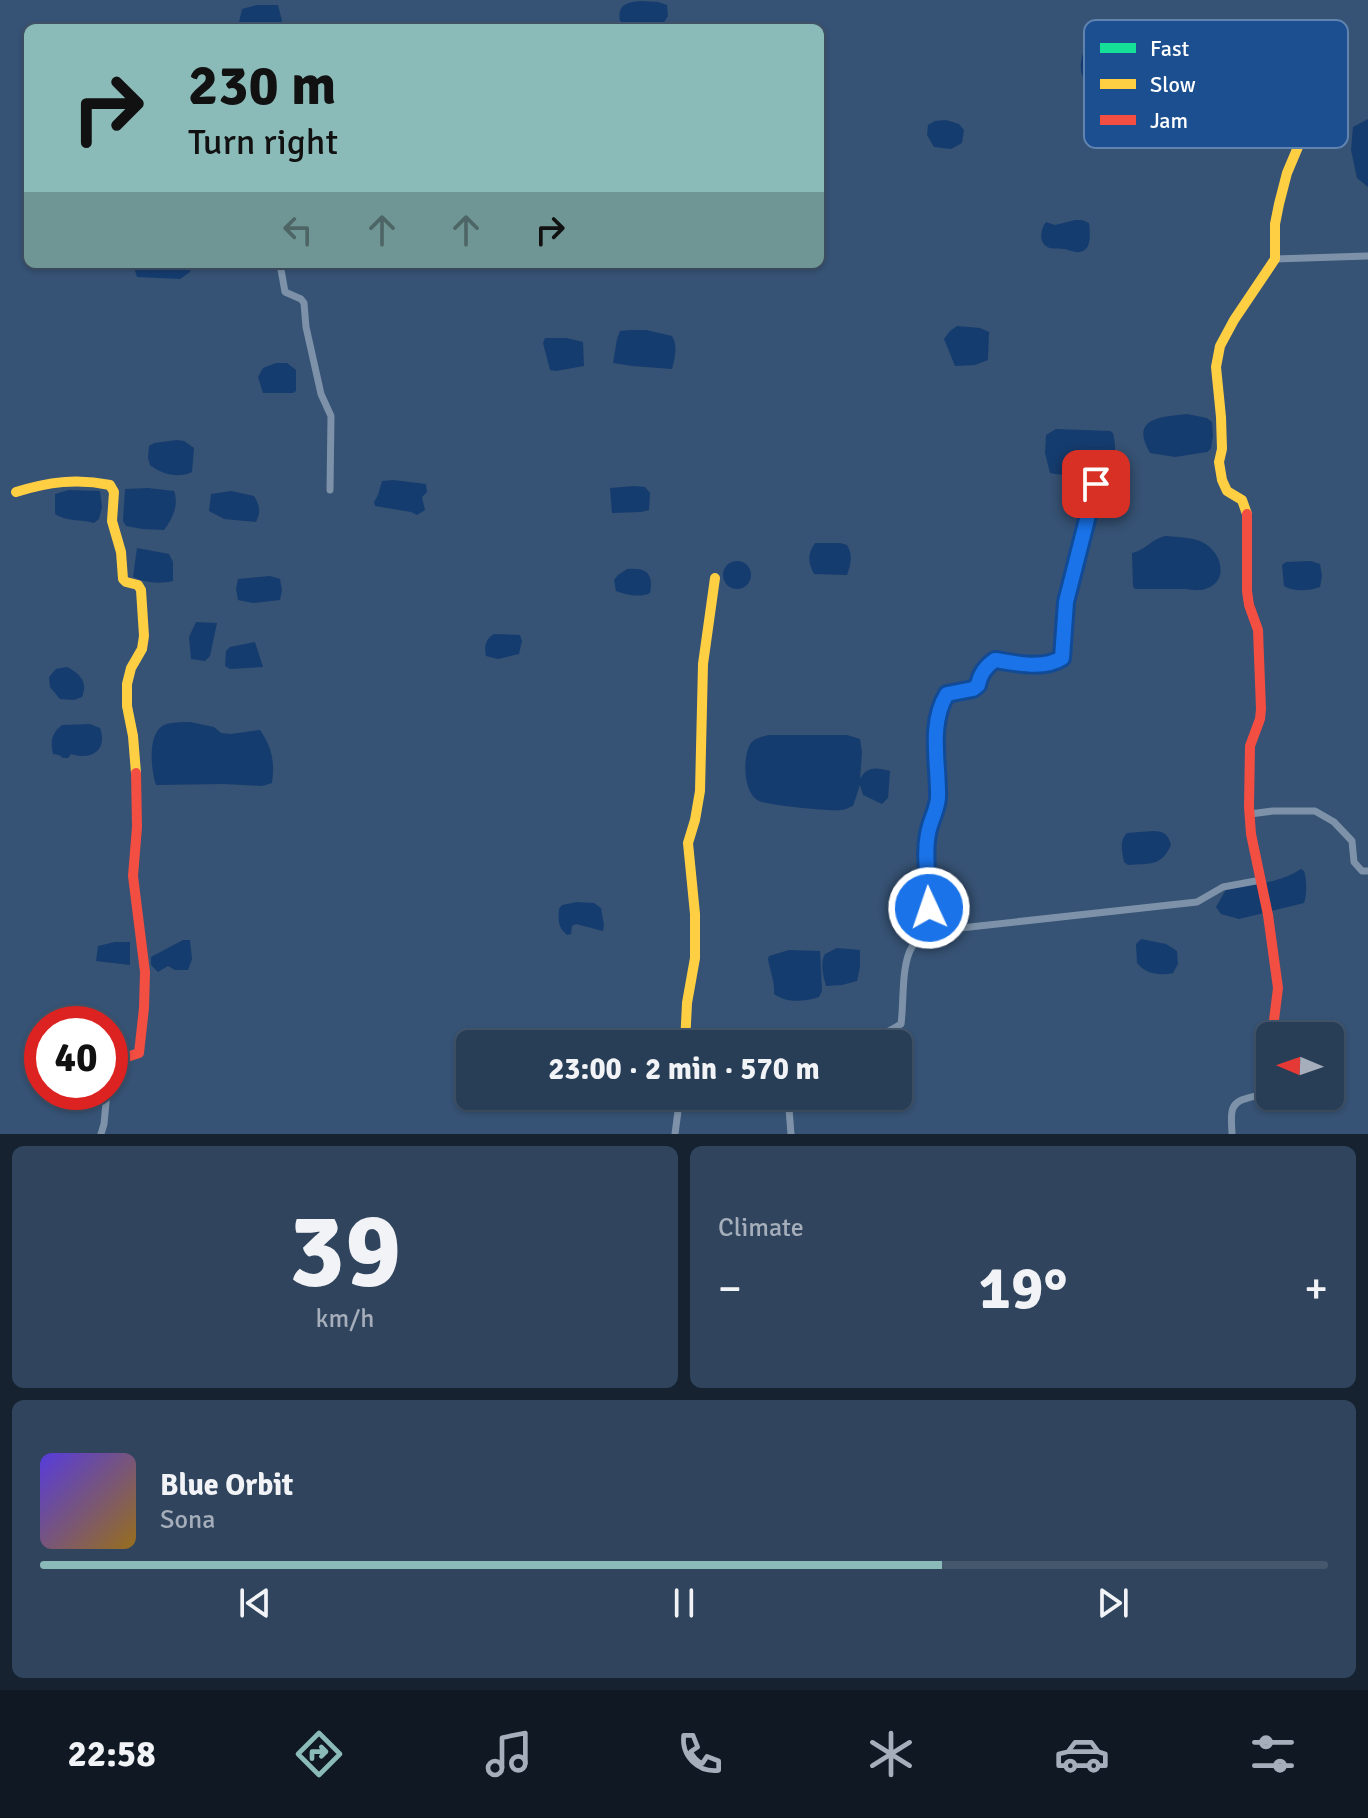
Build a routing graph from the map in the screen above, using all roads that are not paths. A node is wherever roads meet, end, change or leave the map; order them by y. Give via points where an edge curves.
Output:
1 (1298, 148) edge
2 (1367, 256) edge
3 (1275, 259) junction
4 (281, 268) edge
5 (1096, 484) dead end
6 (330, 490) dead end
7 (16, 492) dead end
8 (715, 578) dead end
9 (1250, 814) junction
10 (1368, 871) edge
11 (1261, 880) junction
12 (928, 932) junction
13 (1274, 1022) edge
14 (686, 1030) edge
15 (892, 1030) edge
16 (128, 1057) edge
17 (1256, 1097) edge
18 (105, 1110) edge
19 (678, 1110) edge
20 (789, 1110) edge
21 (101, 1134) edge
22 (675, 1134) edge
23 (791, 1134) edge
24 (1232, 1134) edge

1 - 3 street via 1279,204
2 - 3 street
3 - 9 street via 1227,333 1216,367 1219,462 1227,491 1242,500 1247,512 1247,591 1258,630 1260,719 1250,746
4 - 6 street via 285,292 304,303 321,394 331,416
5 - 12 street via 1066,602 1062,658 1027,665 995,660 973,689 947,694 943,700 936,742 938,801 926,850
7 - 16 street via 47,482 93,480 110,485 123,579 141,590 144,636 127,684 127,706 136,772 133,876 144,1008 139,1053
8 - 14 street via 703,664 700,791 688,843 695,958
9 - 10 street via 1315,811 1352,841 1354,862
9 - 11 street
11 - 12 street via 1223,887 1197,902
11 - 13 street via 1278,988
12 - 15 street via 910,950 901,1024
17 - 24 street via 1239,1101 1233,1109
18 - 21 street
19 - 22 street
20 - 23 street

